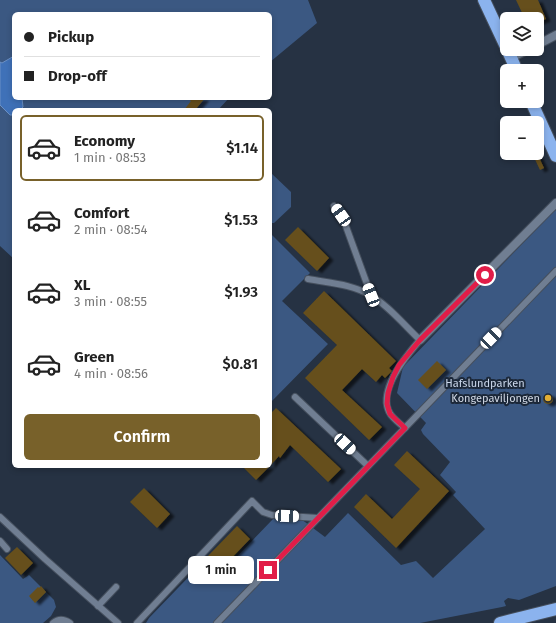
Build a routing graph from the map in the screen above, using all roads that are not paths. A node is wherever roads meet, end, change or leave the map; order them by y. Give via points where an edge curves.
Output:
1 (484, 0) edge
2 (500, 35) edge
3 (556, 35) edge
4 (544, 41) edge
5 (534, 108) edge
6 (556, 156) edge
7 (556, 203) edge
8 (334, 206) dead end
9 (556, 271) edge
10 (308, 280) dead end
11 (371, 295) junction
12 (420, 340) junction
13 (295, 397) dead end
14 (405, 428) junction
15 (368, 466) junction
16 (0, 517) edge
17 (318, 518) junction
18 (0, 541) edge
19 (8, 549) dead end
20 (116, 587) dead end
21 (98, 606) junction
22 (556, 609) edge
23 (53, 623) edge
24 (70, 623) edge
25 (118, 623) edge
26 (137, 623) edge
27 (217, 623) edge
28 (500, 623) edge

1 - 2 highway
3 - 4 street
5 - 6 highway
7 - 12 street
8 - 11 lane via 344,221
9 - 14 lane
10 - 11 lane via 348,286
11 - 12 lane
12 - 14 lane via 399,365 388,393 387,404 390,414
13 - 15 lane
14 - 15 lane
15 - 17 lane
16 - 21 lane
17 - 26 lane via 272,515 263,512 252,501
17 - 27 lane
18 - 19 lane
20 - 21 lane
21 - 25 lane
22 - 28 highway
23 - 24 lane via 61,620

